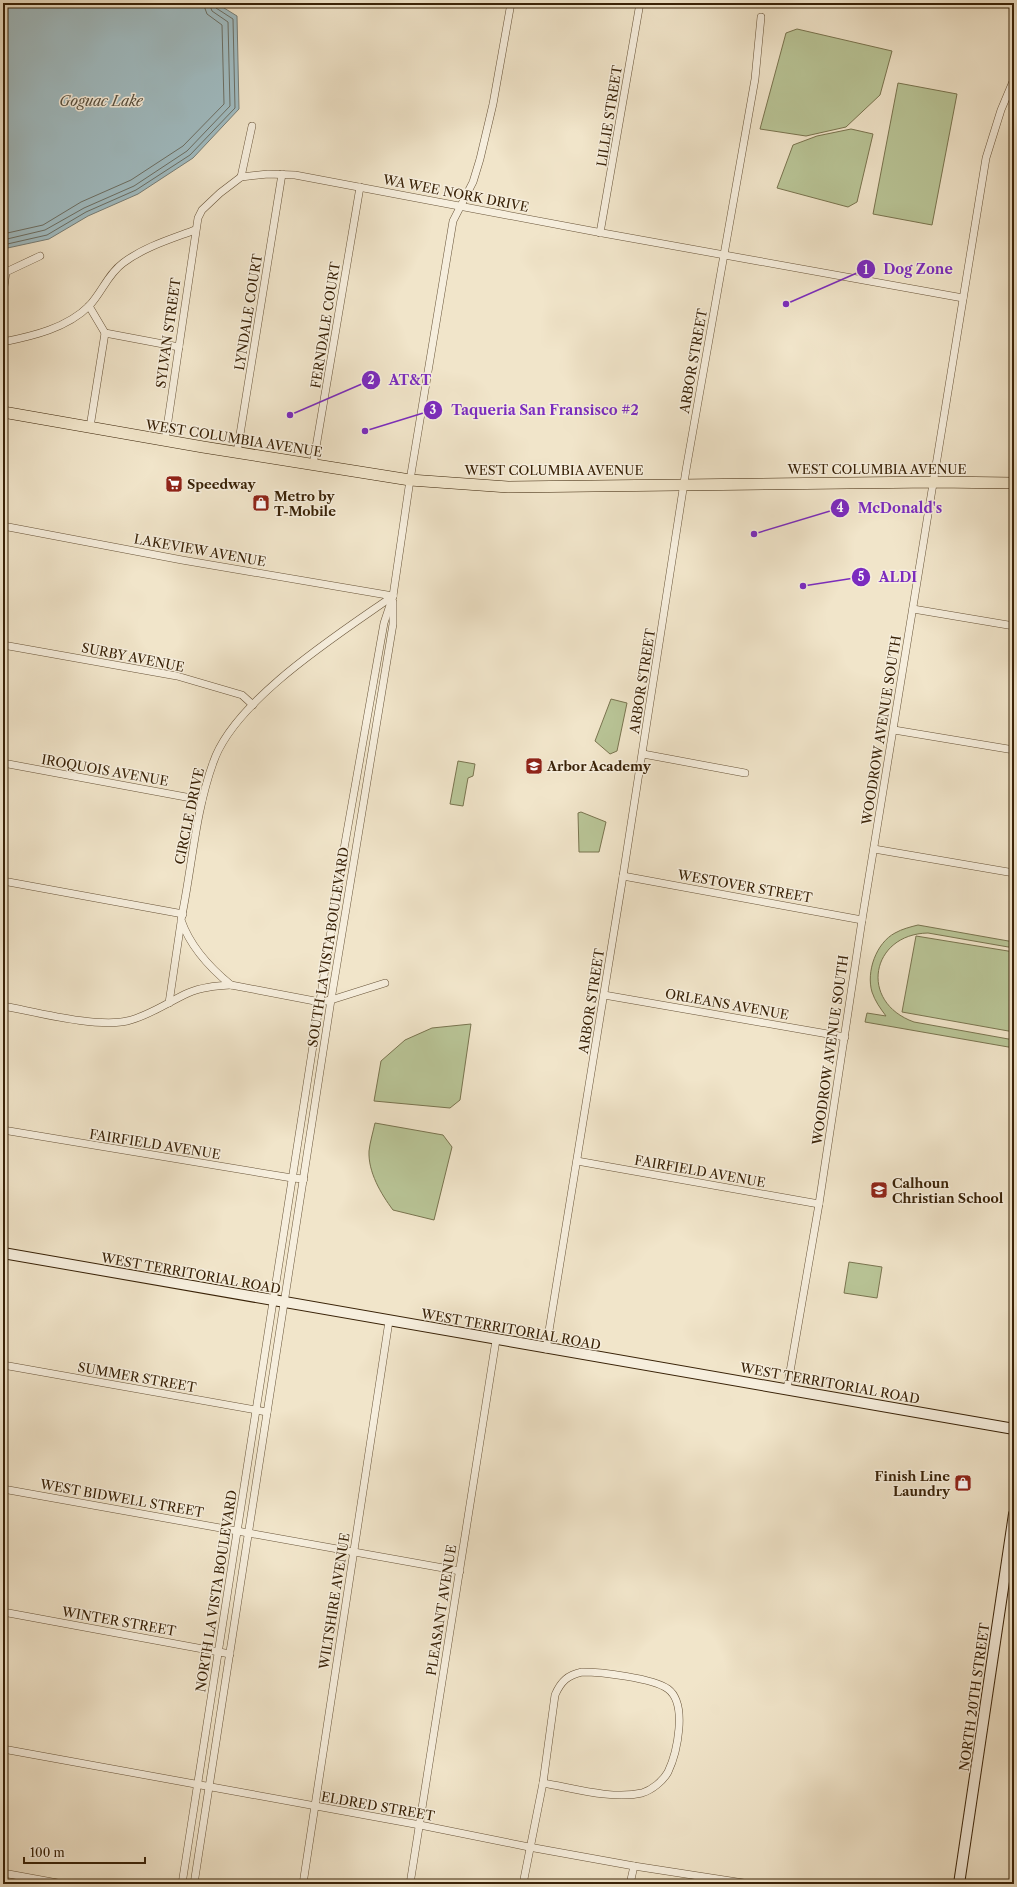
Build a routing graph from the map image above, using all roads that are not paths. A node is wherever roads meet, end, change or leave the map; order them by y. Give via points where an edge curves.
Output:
1 (511, 3) edge
2 (640, 3) edge
3 (761, 17) dead end
4 (1014, 79) edge
5 (252, 126) dead end
6 (282, 174) junction
7 (241, 177) junction
8 (360, 187) junction
9 (461, 206) junction
10 (195, 230) junction
11 (600, 233) junction
12 (40, 256) dead end
13 (723, 256) junction
14 (3, 294) edge
15 (963, 298) junction
16 (89, 306) junction
17 (106, 333) junction
18 (3, 342) edge
19 (179, 347) junction
20 (3, 412) edge
21 (90, 427) junction
22 (165, 441) junction
23 (237, 453) junction
24 (313, 465) junction
25 (410, 480) junction
26 (934, 482) junction
27 (1014, 483) edge
28 (684, 484) junction
29 (3, 526) edge
30 (393, 596) junction
31 (913, 608) junction
32 (1014, 626) edge
33 (3, 645) edge
34 (253, 705) junction
35 (894, 730) junction
36 (1014, 750) edge
37 (643, 754) junction
38 (3, 763) edge
39 (745, 773) dead end
40 (202, 800) junction
41 (874, 849) junction
42 (1014, 874) edge
43 (623, 876) junction
44 (3, 882) edge
45 (182, 917) junction
46 (862, 920) junction
47 (385, 983) dead end
48 (231, 985) junction
49 (604, 995) junction
50 (331, 1000) junction
51 (320, 1002) junction
52 (168, 1003) junction
53 (3, 1006) edge
54 (845, 1037) junction
55 (3, 1130) edge
56 (577, 1161) junction
57 (292, 1178) junction
58 (304, 1179) junction
59 (820, 1204) junction
60 (3, 1253) edge
61 (273, 1301) junction
62 (285, 1303) junction
63 (389, 1321) junction
64 (496, 1340) junction
65 (546, 1349) junction
66 (3, 1365) edge
67 (787, 1389) junction
68 (255, 1410) junction
69 (267, 1412) junction
70 (1014, 1429) edge
71 (3, 1489) edge
72 (1014, 1514) edge
73 (237, 1531) junction
74 (248, 1532) junction
75 (353, 1552) junction
76 (460, 1571) junction
77 (3, 1612) edge
78 (218, 1652) junction
79 (230, 1654) junction
80 (3, 1749) edge
81 (543, 1783) junction
82 (198, 1785) junction
83 (210, 1787) junction
84 (315, 1806) junction
85 (420, 1825) junction
86 (529, 1847) junction
87 (634, 1866) junction
88 (3, 1873) edge
89 (63, 1884) edge
90 (182, 1884) edge
91 (194, 1884) edge
92 (303, 1884) edge
93 (410, 1884) edge
94 (523, 1884) edge
95 (630, 1884) edge
96 (750, 1884) edge
97 (960, 1884) edge

1 - 9 street, SOUTH LA VISTA BOULEVARD via 493,104 480,159 474,182
2 - 11 street, LILLIE STREET
3 - 13 street, ARBOR STREET via 755,79
4 - 15 street, WOODROW AVENUE SOUTH via 986,158
5 - 7 street
6 - 7 street, WA WEE NORK DRIVE
6 - 8 street, WA WEE NORK DRIVE
6 - 23 street, LYNDALE COURT
7 - 10 street, WA WEE NORK DRIVE via 202,210
8 - 9 street, WA WEE NORK DRIVE
8 - 24 street, FERNDALE COURT
9 - 11 street, WA WEE NORK DRIVE
9 - 25 street, SOUTH LA VISTA BOULEVARD via 453,220
10 - 16 street via 150,247 123,263 110,276
10 - 19 street, SYLVAN STREET
11 - 13 street, WA WEE NORK DRIVE
12 - 14 street via 6,272
13 - 15 street, WA WEE NORK DRIVE
13 - 28 street, ARBOR STREET
15 - 26 street, WOODROW AVENUE SOUTH
16 - 17 street
16 - 18 street via 62,325
17 - 19 street
17 - 21 street
19 - 22 street, SYLVAN STREET
20 - 21 main road, WEST COLUMBIA AVENUE
21 - 22 main road, WEST COLUMBIA AVENUE
22 - 23 main road, WEST COLUMBIA AVENUE
23 - 24 main road, WEST COLUMBIA AVENUE
24 - 25 main road, WEST COLUMBIA AVENUE
25 - 28 main road, WEST COLUMBIA AVENUE via 508,487
25 - 30 street, SOUTH LA VISTA BOULEVARD
26 - 27 main road, WEST COLUMBIA AVENUE
26 - 28 main road, WEST COLUMBIA AVENUE
26 - 31 street, WOODROW AVENUE SOUTH
28 - 37 street, ARBOR STREET
29 - 30 street, LAKEVIEW AVENUE
30 - 34 street, CIRCLE DRIVE via 277,682
30 - 50 street, SOUTH LA VISTA BOULEVARD via 393,624
30 - 51 street, SOUTH LA VISTA BOULEVARD via 384,623 347,829
31 - 32 street
31 - 35 street, WOODROW AVENUE SOUTH
33 - 34 street, SURBY AVENUE via 177,676 242,696
34 - 40 street, CIRCLE DRIVE via 229,733 213,761
35 - 36 street
35 - 41 street, WOODROW AVENUE SOUTH
37 - 39 street
37 - 43 street, ARBOR STREET
38 - 40 street, IROQUOIS AVENUE
40 - 45 street, CIRCLE DRIVE
41 - 42 street
41 - 46 street, WOODROW AVENUE SOUTH
43 - 46 street, WESTOVER STREET
43 - 49 street, ARBOR STREET
44 - 45 street
45 - 48 street via 184,929 198,950 214,971
45 - 52 street, CIRCLE DRIVE
46 - 54 street, WOODROW AVENUE SOUTH
47 - 50 street
48 - 51 street
48 - 52 street via 190,992
49 - 54 street, ORLEANS AVENUE
49 - 56 street, ARBOR STREET
50 - 51 street
50 - 58 street, SOUTH LA VISTA BOULEVARD
51 - 57 street, SOUTH LA VISTA BOULEVARD
52 - 53 street via 138,1018 113,1023
54 - 59 street, WOODROW AVENUE SOUTH
55 - 57 street, FAIRFIELD AVENUE
56 - 59 street, FAIRFIELD AVENUE
56 - 65 street, ARBOR STREET
57 - 58 street, FAIRFIELD AVENUE
57 - 61 street, SOUTH LA VISTA BOULEVARD
58 - 62 street, SOUTH LA VISTA BOULEVARD
59 - 67 street, WOODROW AVENUE SOUTH
60 - 61 street, WEST TERRITORIAL ROAD
61 - 62 street, WEST TERRITORIAL ROAD
61 - 68 street, NORTH LA VISTA BOULEVARD
62 - 63 street, WEST TERRITORIAL ROAD
62 - 69 street, NORTH LA VISTA BOULEVARD
63 - 64 street, WEST TERRITORIAL ROAD
63 - 75 street, WILTSHIRE AVENUE
64 - 65 street, WEST TERRITORIAL ROAD
64 - 76 street, PLEASANT AVENUE
65 - 67 street, WEST TERRITORIAL ROAD
66 - 68 street, SUMMER STREET
67 - 70 street, WEST TERRITORIAL ROAD
68 - 69 street, SUMMER STREET
68 - 73 street, NORTH LA VISTA BOULEVARD
69 - 74 street, NORTH LA VISTA BOULEVARD
71 - 73 street, WEST BIDWELL STREET
72 - 97 street, NORTH 20TH STREET
73 - 74 street, WEST BIDWELL STREET
73 - 78 street, NORTH LA VISTA BOULEVARD
74 - 75 street
74 - 79 street, NORTH LA VISTA BOULEVARD
75 - 76 street
75 - 84 street, WILTSHIRE AVENUE
76 - 85 street, PLEASANT AVENUE
77 - 78 street, WINTER STREET
78 - 79 street, WINTER STREET
78 - 82 street, NORTH LA VISTA BOULEVARD
79 - 83 street, NORTH LA VISTA BOULEVARD
80 - 82 street, ELDRED STREET
81 - 81 street via 555,1695 564,1679 572,1674 593,1672 658,1684 674,1695 680,1716 677,1743 673,1760 659,1784 644,1792 629,1795
81 - 86 street
82 - 83 street, ELDRED STREET
82 - 90 street, NORTH LA VISTA BOULEVARD
83 - 84 street, ELDRED STREET
83 - 91 street, NORTH LA VISTA BOULEVARD
84 - 85 street, ELDRED STREET
84 - 92 street, WILTSHIRE AVENUE
85 - 86 street, ELDRED STREET
85 - 93 street, PLEASANT AVENUE
86 - 87 street, ELDRED STREET
86 - 94 street
87 - 95 street
87 - 96 street, ELDRED STREET
88 - 89 street

